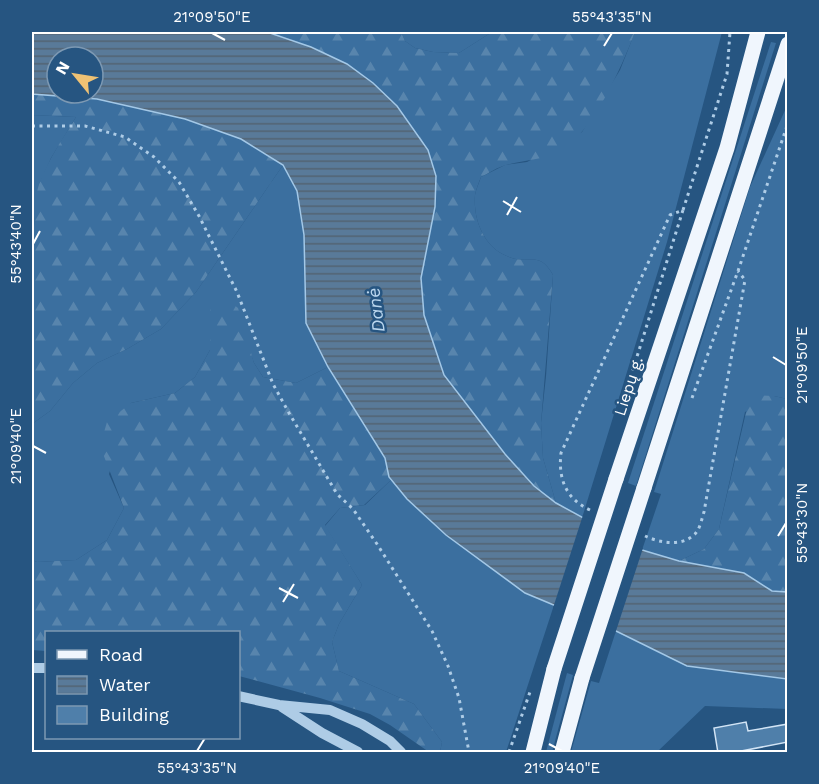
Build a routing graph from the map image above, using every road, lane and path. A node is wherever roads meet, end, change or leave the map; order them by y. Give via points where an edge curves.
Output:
1 (730, 32) edge
2 (758, 32) edge
3 (788, 44) edge
4 (788, 123) edge
5 (32, 126) edge
6 (682, 210) dead end
7 (690, 404) dead end
8 (532, 686) dead end
9 (240, 696) edge
10 (279, 705) junction
11 (358, 753) edge
12 (401, 753) edge
13 (470, 753) edge
14 (509, 753) edge
15 (533, 753) edge
16 (562, 753) edge

1 - 6 path via 727,74
2 - 15 main road, Liepų g., bridge via 727,148 554,669
3 - 16 main road, bridge via 582,678
4 - 7 path
5 - 13 path via 85,126 125,137 154,157 178,182 237,292 273,384 289,413 337,494 353,509 432,631 459,698
8 - 14 path
9 - 10 street
10 - 11 street
10 - 12 street via 330,710 362,724 390,741

